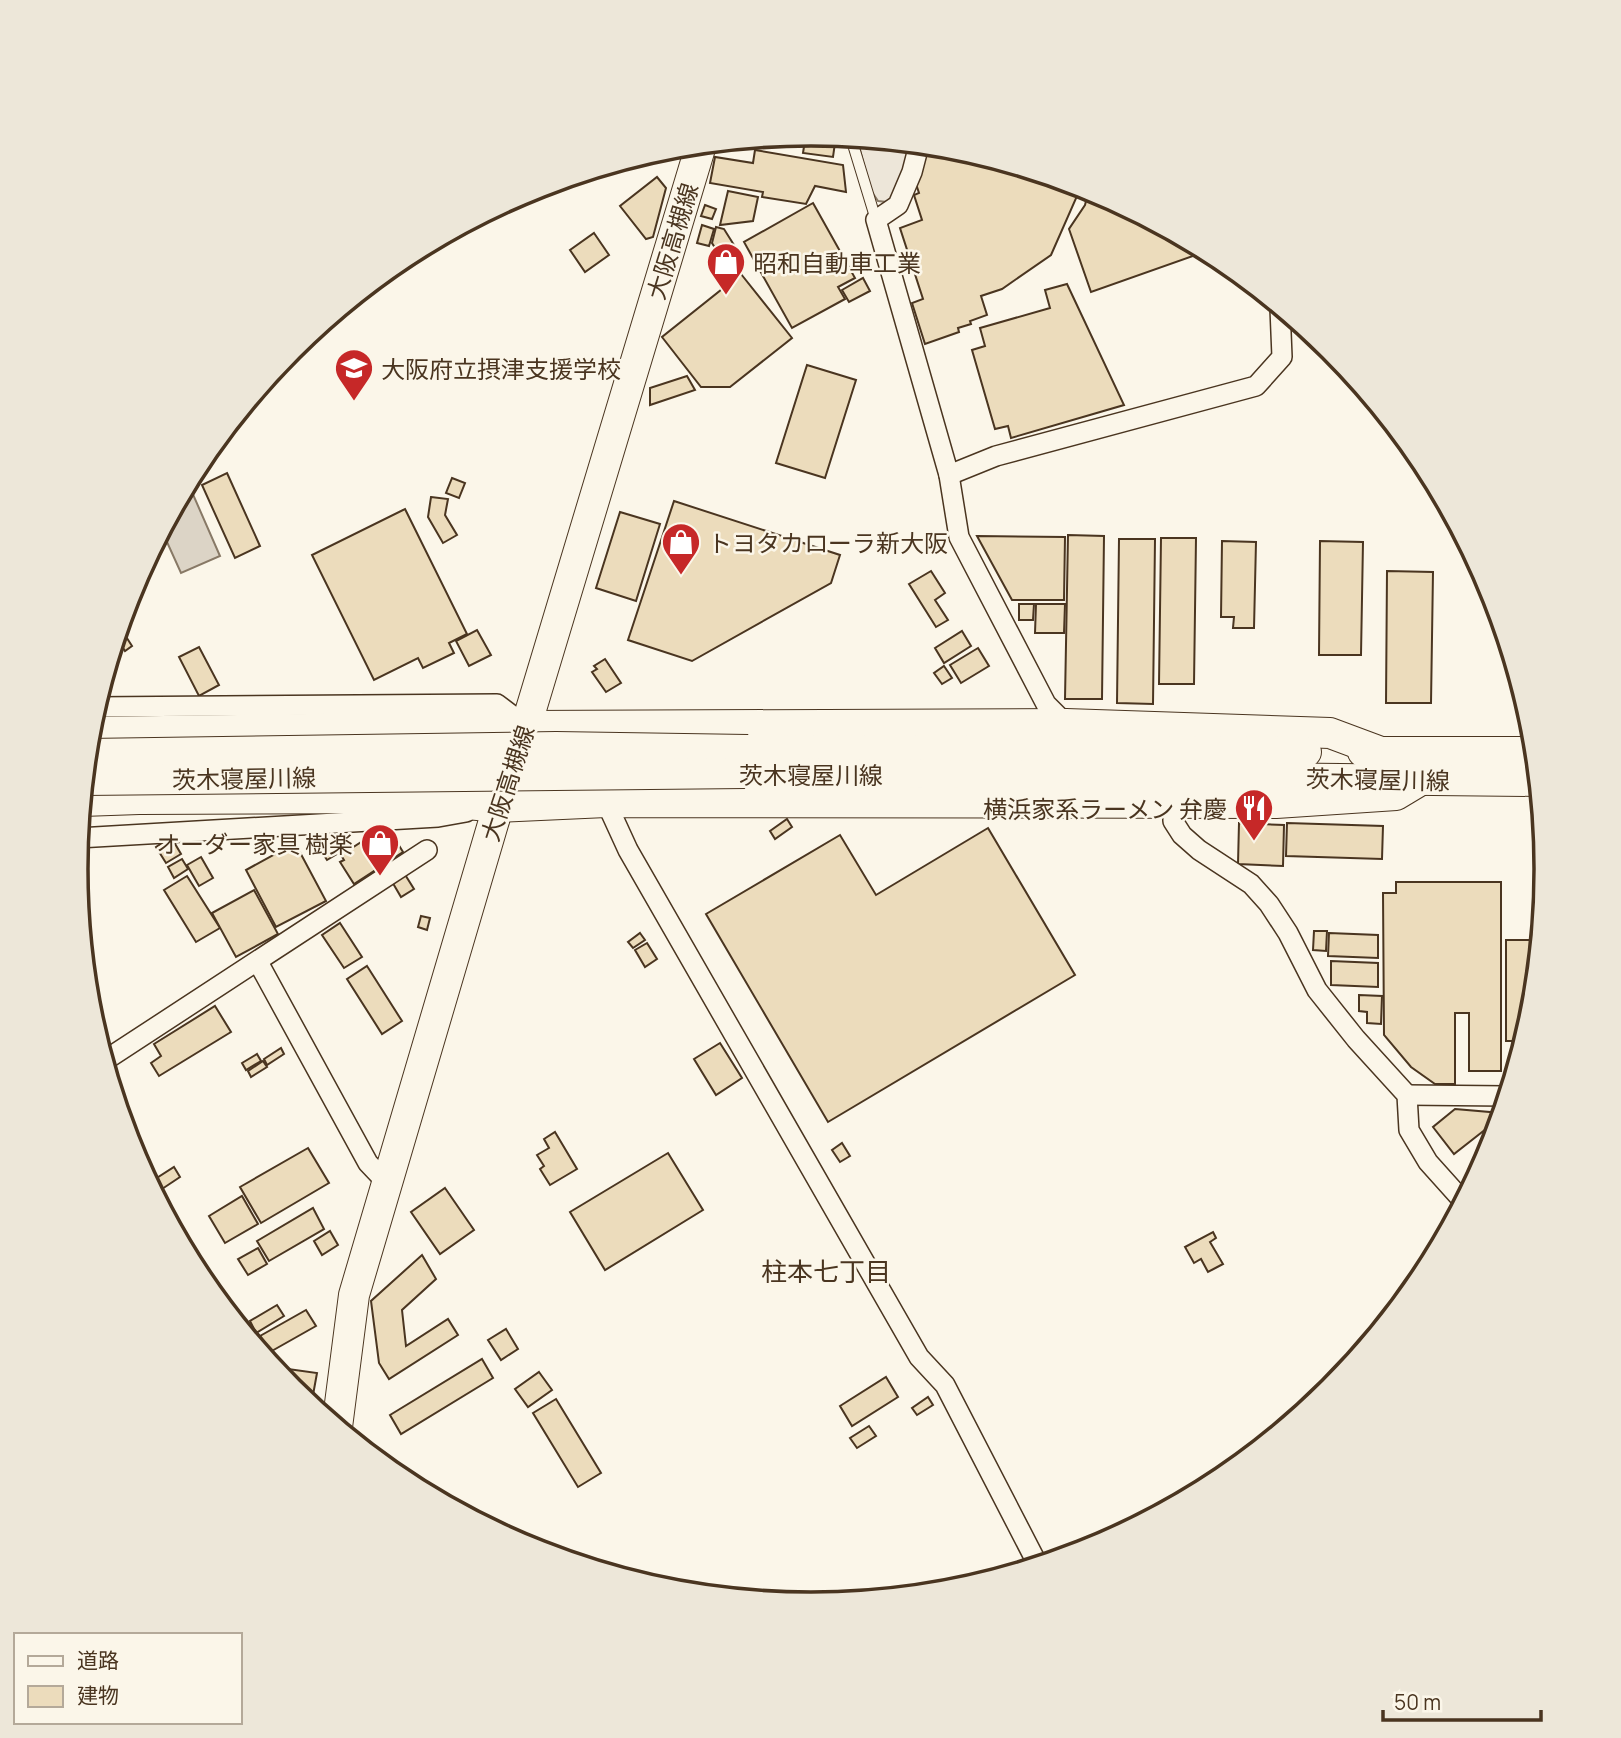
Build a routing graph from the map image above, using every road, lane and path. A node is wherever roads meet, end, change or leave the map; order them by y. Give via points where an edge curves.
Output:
1 (854, 148) edge
2 (917, 154) edge
3 (698, 155) edge
4 (876, 220) junction
5 (1280, 320) edge
6 (949, 475) junction
7 (106, 707) edge
8 (1066, 724) junction
9 (526, 726) junction
10 (100, 732) edge
11 (1381, 752) junction
12 (1524, 752) edge
13 (97, 754) edge
14 (746, 761) junction
15 (93, 780) edge
16 (1421, 780) junction
17 (1528, 780) edge
18 (91, 801) edge
19 (606, 803) junction
20 (1173, 804) junction
21 (498, 807) junction
22 (89, 837) edge
23 (427, 850) dead end
24 (258, 962) junction
25 (112, 1056) edge
26 (1407, 1095) junction
27 (1497, 1096) edge
28 (387, 1183) junction
29 (1457, 1194) edge
30 (338, 1417) edge
31 (1034, 1557) edge

1 - 4 lane
2 - 4 street via 898,205
3 - 9 main road, 大阪高槻線
4 - 6 street
5 - 6 street via 1282,357 1256,386 996,456
6 - 8 street via 959,537 1046,704
7 - 9 street via 497,704
8 - 9 main road
8 - 11 main road via 1330,733
9 - 10 main road
9 - 21 main road, 大阪高槻線
11 - 12 main road, 茨木寝屋川線
11 - 14 main road, 茨木寝屋川線
13 - 14 main road, 茨木寝屋川線, bridge via 556,747
14 - 15 main road, 茨木寝屋川線, bridge
14 - 16 main road, 茨木寝屋川線
16 - 17 main road, 茨木寝屋川線
16 - 20 main road via 1396,795
18 - 21 main road via 407,799
19 - 20 main road
19 - 21 main road
19 - 31 street via 628,850 919,1357 945,1385
20 - 26 street via 1173,821 1182,835 1251,884 1269,904 1317,990
21 - 22 street via 438,817
21 - 28 main road, 大阪高槻線
23 - 24 street
24 - 25 street
24 - 28 street via 368,1163
26 - 27 street
26 - 29 street via 1409,1130 1428,1162
28 - 30 main road, 大阪高槻線 via 354,1295

